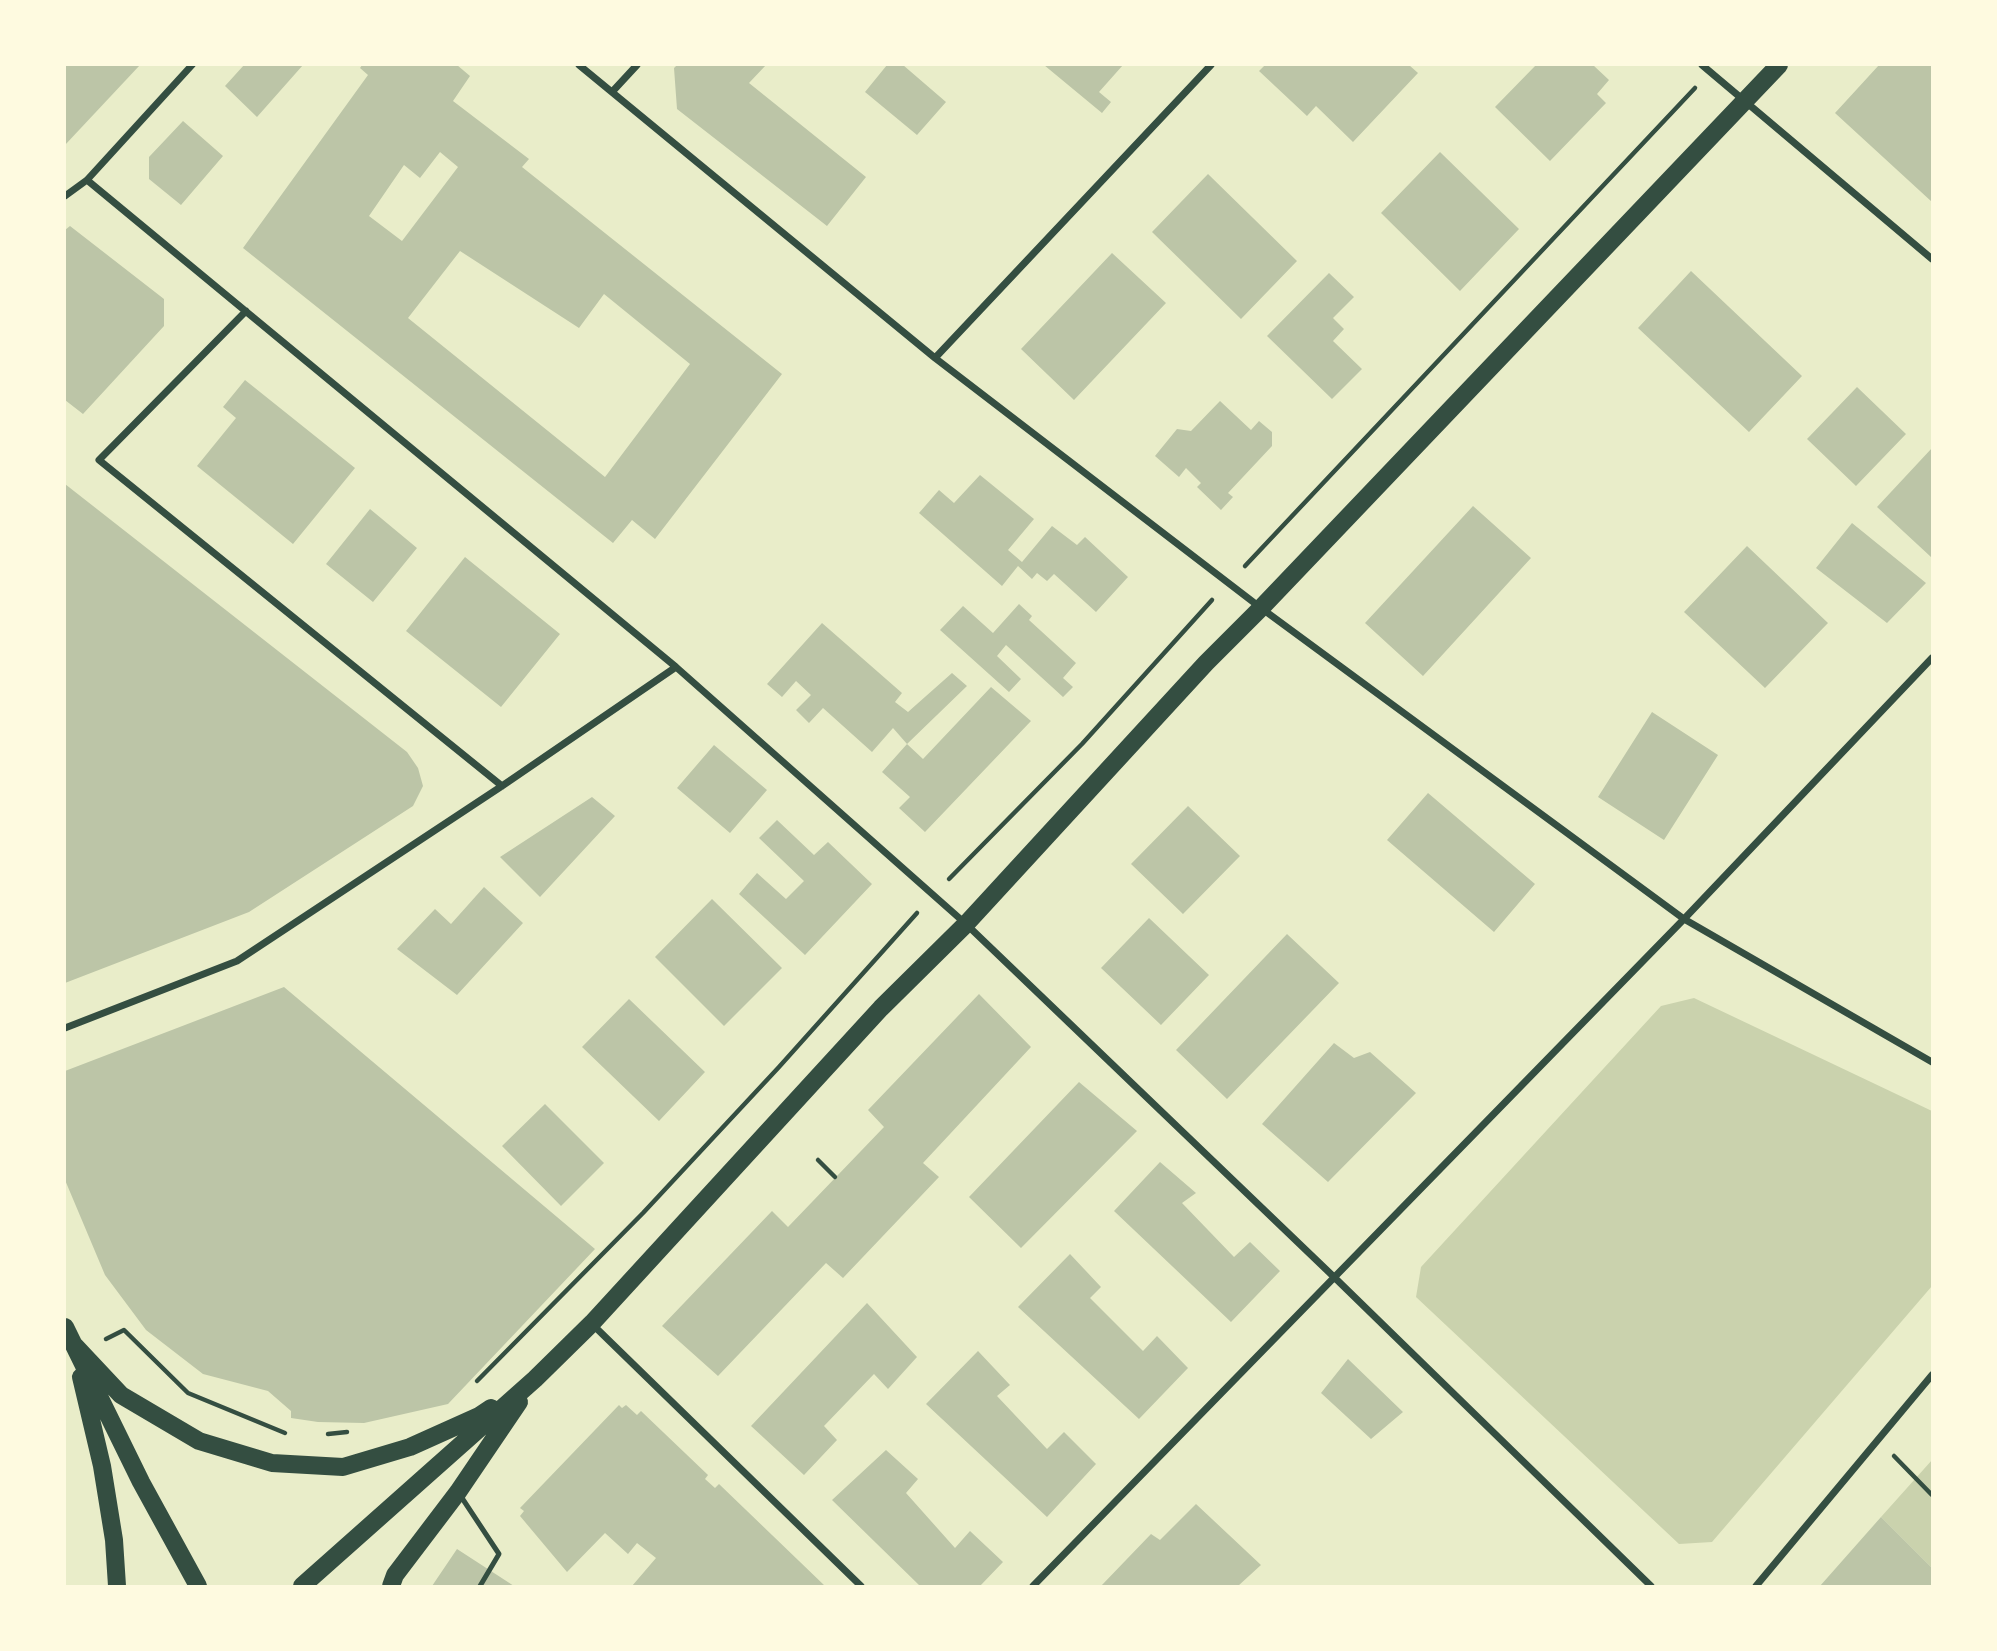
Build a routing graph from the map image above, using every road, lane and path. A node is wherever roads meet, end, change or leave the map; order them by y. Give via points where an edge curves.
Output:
1 (192, 65) edge
2 (579, 65) edge
3 (637, 65) edge
4 (1211, 65) edge
5 (1702, 65) edge
6 (1779, 65) edge
7 (612, 92) junction
8 (1745, 100) junction
9 (87, 180) junction
10 (65, 196) edge
11 (1932, 259) edge
12 (246, 311) junction
13 (935, 358) junction
14 (1261, 608) junction
15 (1932, 658) edge
16 (676, 667) junction
17 (502, 786) junction
18 (1684, 919) junction
19 (966, 924) junction
20 (65, 1028) edge
21 (1932, 1062) edge
22 (818, 1160) dead end
23 (835, 1177) dead end
24 (1335, 1277) junction
25 (592, 1323) junction
26 (65, 1327) edge
27 (75, 1346) junction
28 (1932, 1375) edge
29 (535, 1379) junction
30 (1878, 1439) junction
31 (458, 1492) junction
32 (1932, 1495) edge
33 (117, 1586) edge
34 (198, 1586) edge
35 (302, 1586) edge
36 (391, 1586) edge
37 (480, 1586) edge
38 (861, 1586) edge
39 (1033, 1586) edge
40 (1651, 1586) edge
41 (1756, 1586) edge

1 - 9 street
2 - 7 street
3 - 7 street
4 - 13 street
5 - 8 street
6 - 8 main road
7 - 13 street
8 - 11 street
8 - 14 main road
9 - 10 street
9 - 12 street
12 - 16 street
12 - 17 street via 99,460
13 - 14 street
14 - 18 street
14 - 19 main road
15 - 18 street
16 - 17 street
16 - 19 street
17 - 20 street via 237,961
18 - 21 street
18 - 24 street
19 - 24 street
19 - 25 main road via 881,1008
22 - 23 path
24 - 39 street
24 - 40 street
25 - 29 main road
25 - 38 street
26 - 27 main road
27 - 29 main road via 121,1395 199,1441 272,1463 342,1466 410,1447 479,1416
27 - 33 main road via 103,1466
27 - 34 main road
28 - 30 street
29 - 31 main road
29 - 35 main road
30 - 32 path
30 - 41 street
31 - 36 main road
31 - 37 lane via 499,1554

